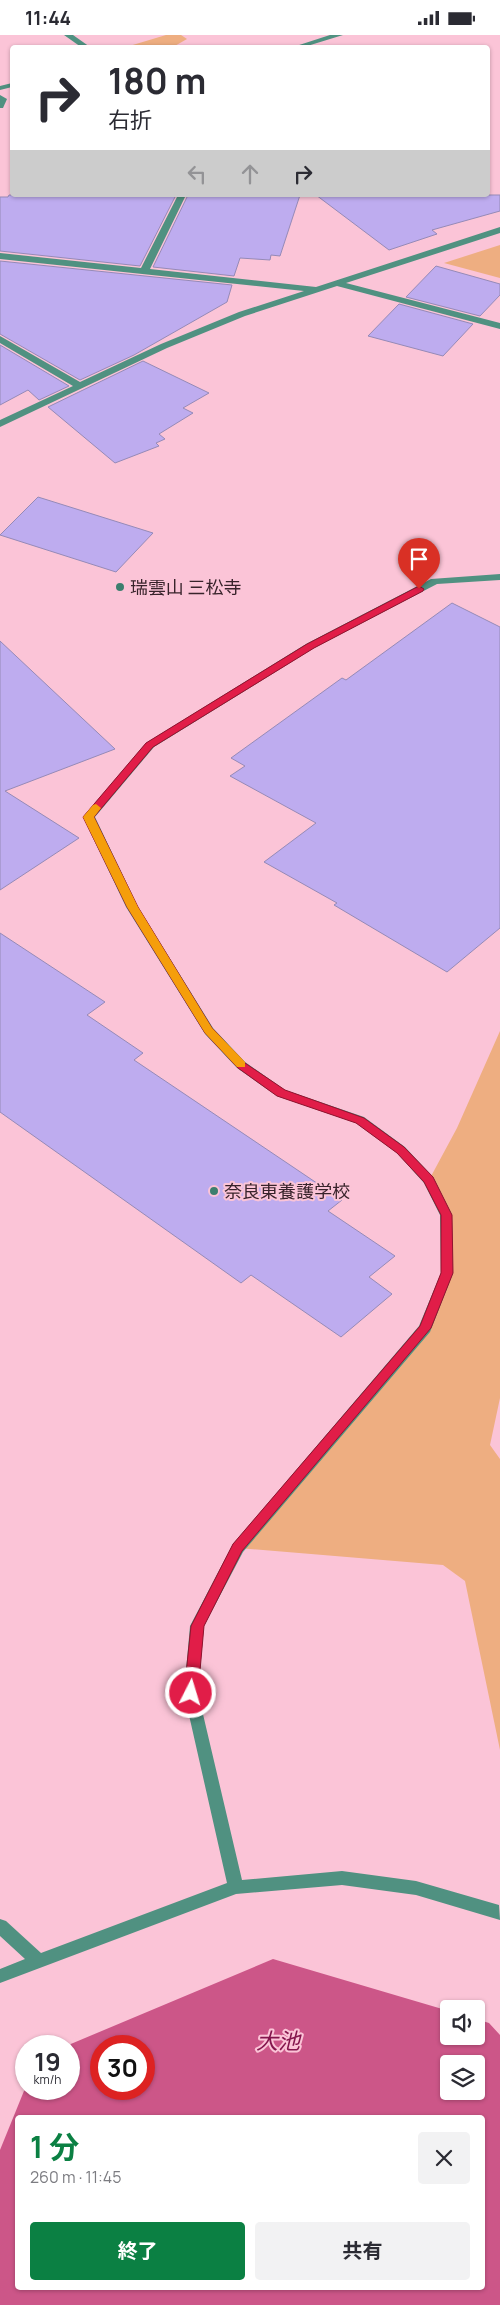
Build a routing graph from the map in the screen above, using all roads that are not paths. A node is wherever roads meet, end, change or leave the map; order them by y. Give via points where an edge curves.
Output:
1 (68, 35) edge
2 (339, 35) edge
3 (83, 45) edge
4 (305, 45) edge
5 (0, 97) edge
6 (0, 106) edge
7 (181, 197) edge
8 (500, 230) edge
9 (0, 256) edge
10 (145, 270) junction
11 (336, 283) junction
12 (318, 289) junction
13 (500, 326) edge
14 (0, 339) edge
15 (80, 386) junction
16 (0, 423) edge
17 (500, 577) edge
18 (236, 1887) junction
19 (500, 1913) edge
20 (0, 1926) edge
21 (38, 1962) junction
22 (0, 1976) edge

1 - 3 street
2 - 4 street
5 - 6 street via 3,99
7 - 10 street
8 - 11 street
9 - 10 street
10 - 12 street
11 - 12 street
11 - 13 street
12 - 15 street via 173,343
14 - 15 street
15 - 16 street
17 - 18 street via 435,581 310,646 150,745 88,817 132,907 209,1031 242,1065 281,1093 360,1120 400,1150 429,1180 446,1215 447,1273 425,1328 238,1548 197,1626 191,1693
18 - 19 street via 342,1878 416,1888
18 - 21 street
20 - 21 street
21 - 22 street

